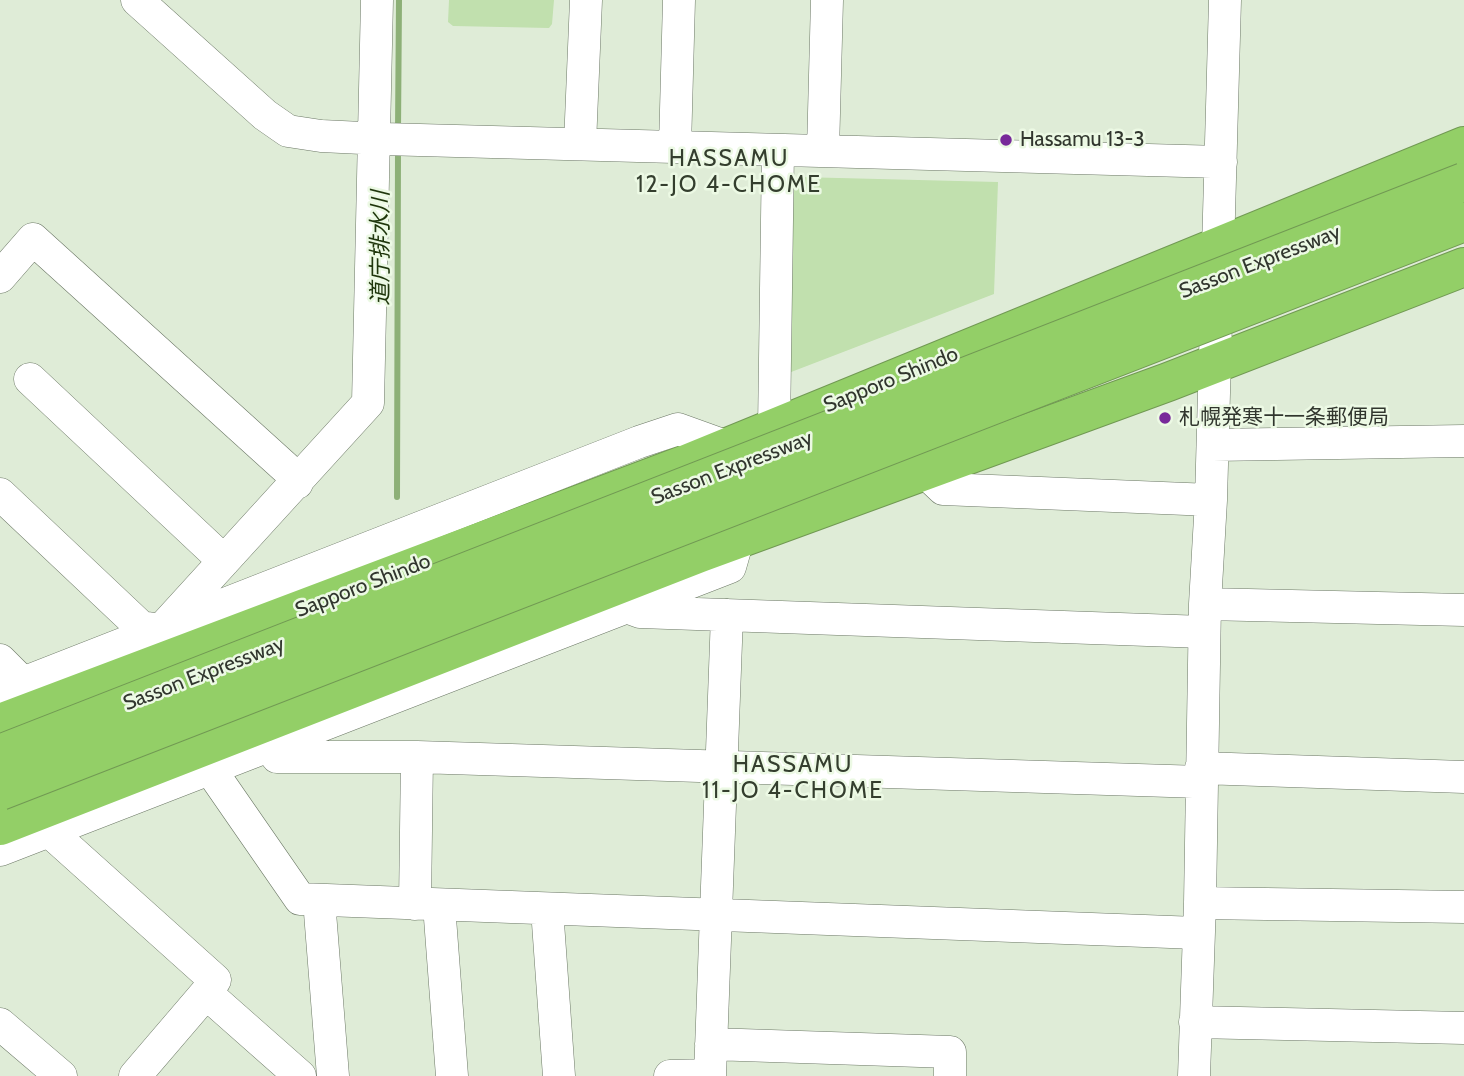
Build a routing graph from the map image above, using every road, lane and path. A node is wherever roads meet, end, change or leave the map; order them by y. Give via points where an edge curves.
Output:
1 (137, 0) edge
2 (377, 0) edge
3 (586, 0) edge
4 (680, 0) edge
5 (827, 0) edge
6 (1225, 0) edge
7 (390, 139) junction
8 (580, 144) junction
9 (1464, 146) edge
10 (675, 147) junction
11 (778, 150) junction
12 (823, 151) junction
13 (1221, 162) junction
14 (1464, 182) edge
15 (1464, 222) edge
16 (1219, 245) junction
17 (1464, 267) edge
18 (0, 277) edge
19 (1215, 364) junction
20 (30, 379) dead end
21 (774, 428) junction
22 (1464, 441) edge
23 (1213, 445) junction
24 (728, 447) junction
25 (924, 471) junction
26 (297, 483) junction
27 (0, 494) edge
28 (1212, 500) junction
29 (738, 539) junction
30 (217, 569) junction
31 (231, 603) junction
32 (627, 607) junction
33 (1464, 610) edge
34 (727, 615) junction
35 (1204, 618) junction
36 (161, 630) junction
37 (0, 660) edge
38 (12, 687) edge
39 (0, 723) edge
40 (270, 747) junction
41 (0, 754) edge
42 (417, 757) junction
43 (721, 766) junction
44 (210, 769) junction
45 (1201, 775) junction
46 (1464, 776) edge
47 (0, 791) edge
48 (0, 826) edge
49 (49, 831) junction
50 (0, 850) edge
51 (319, 900) junction
52 (427, 905) junction
53 (1464, 907) edge
54 (547, 909) junction
55 (716, 916) junction
56 (1199, 918) junction
57 (206, 993) junction
58 (1195, 1022) junction
59 (0, 1024) edge
60 (1464, 1028) edge
61 (711, 1044) junction
62 (833, 1062) edge
63 (61, 1076) edge
64 (135, 1076) edge
65 (300, 1076) edge
66 (333, 1076) edge
67 (452, 1076) edge
68 (559, 1076) edge
69 (670, 1076) edge
70 (710, 1076) edge
71 (950, 1076) edge
72 (1194, 1076) edge

1 - 7 street via 288,131
2 - 7 street
3 - 8 street
4 - 10 street
5 - 12 street
6 - 13 street
7 - 8 street
7 - 26 street via 368,403
8 - 10 street
9 - 16 highway, Sapporo Shindo
10 - 11 street
11 - 12 street
11 - 21 street
12 - 13 street
13 - 16 street
14 - 41 highway, Sasson Expressway, bridge
15 - 47 highway, Sasson Expressway, bridge
16 - 19 street
16 - 21 highway, Sapporo Shindo
17 - 19 highway
18 - 26 street via 33,240
19 - 23 street
19 - 25 highway
20 - 30 street
21 - 24 highway, Sapporo Shindo
22 - 23 street
23 - 28 street
24 - 31 street via 678,429
24 - 39 highway, Sapporo Shindo
25 - 28 street via 943,489
25 - 29 highway
26 - 30 street
27 - 36 street via 141,627
28 - 35 street
29 - 32 street via 730,567
29 - 48 highway
30 - 31 street
30 - 36 street
31 - 36 street
32 - 34 street via 640,612
32 - 40 street
33 - 35 street
34 - 35 street
34 - 43 street
35 - 45 street
36 - 38 street
37 - 38 street
40 - 42 street via 277,757
40 - 44 street
42 - 43 street
42 - 52 street
43 - 45 street
43 - 55 street
44 - 49 street
44 - 51 street via 300,899
45 - 46 street
45 - 56 street
49 - 50 street
49 - 57 street via 215,980
51 - 52 street
51 - 66 street
52 - 54 street
52 - 67 street
53 - 56 street
54 - 55 street
54 - 68 street
55 - 56 street
55 - 61 street
56 - 58 street
57 - 64 street
57 - 65 street
58 - 60 street
58 - 72 street
59 - 63 street
61 - 62 street
61 - 70 street
62 - 71 street via 950,1052
69 - 70 street

